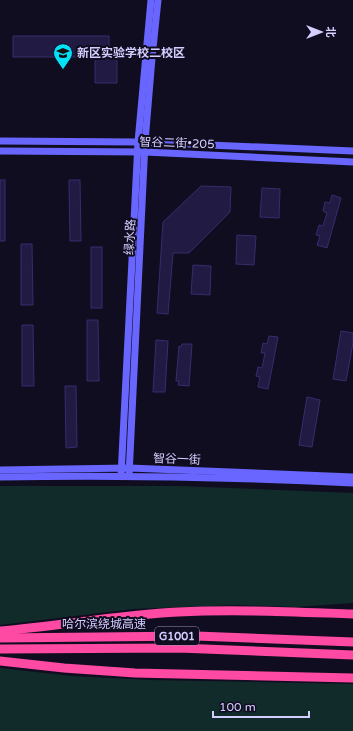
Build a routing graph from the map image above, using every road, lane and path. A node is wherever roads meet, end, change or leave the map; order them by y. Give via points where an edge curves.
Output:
1 (151, 0) edge
2 (158, 0) edge
3 (0, 141) edge
4 (142, 142) junction
5 (0, 151) edge
6 (353, 151) edge
7 (137, 152) junction
8 (145, 152) junction
9 (353, 162) edge
10 (0, 470) edge
11 (125, 472) junction
12 (0, 477) edge
13 (353, 477) edge
14 (353, 483) edge
15 (353, 614) edge
16 (0, 631) edge
17 (0, 638) edge
18 (353, 642) edge
19 (0, 649) edge
20 (353, 654) edge
21 (0, 661) edge
22 (353, 678) edge

1 - 4 main road, 绿水路
2 - 4 main road, 绿水路
3 - 4 main road, 智谷二街•205
4 - 6 main road, 智谷二街•205
4 - 7 main road, 绿水路
4 - 8 main road, 绿水路
5 - 7 main road, 智谷二街•205
7 - 8 main road, 智谷二街•205
7 - 11 main road, 绿水路
8 - 9 main road, 智谷二街•205
8 - 11 main road, 绿水路
10 - 11 main road, 智谷一街
11 - 12 main road, 智谷一街
11 - 13 main road, 智谷一街
11 - 14 main road, 智谷一街
15 - 16 highway via 178,612
17 - 18 highway, 哈尔滨绕城高速 / G1001 via 196,636
19 - 20 highway, 哈尔滨绕城高速 / G1001 via 179,648
21 - 22 highway via 135,673

